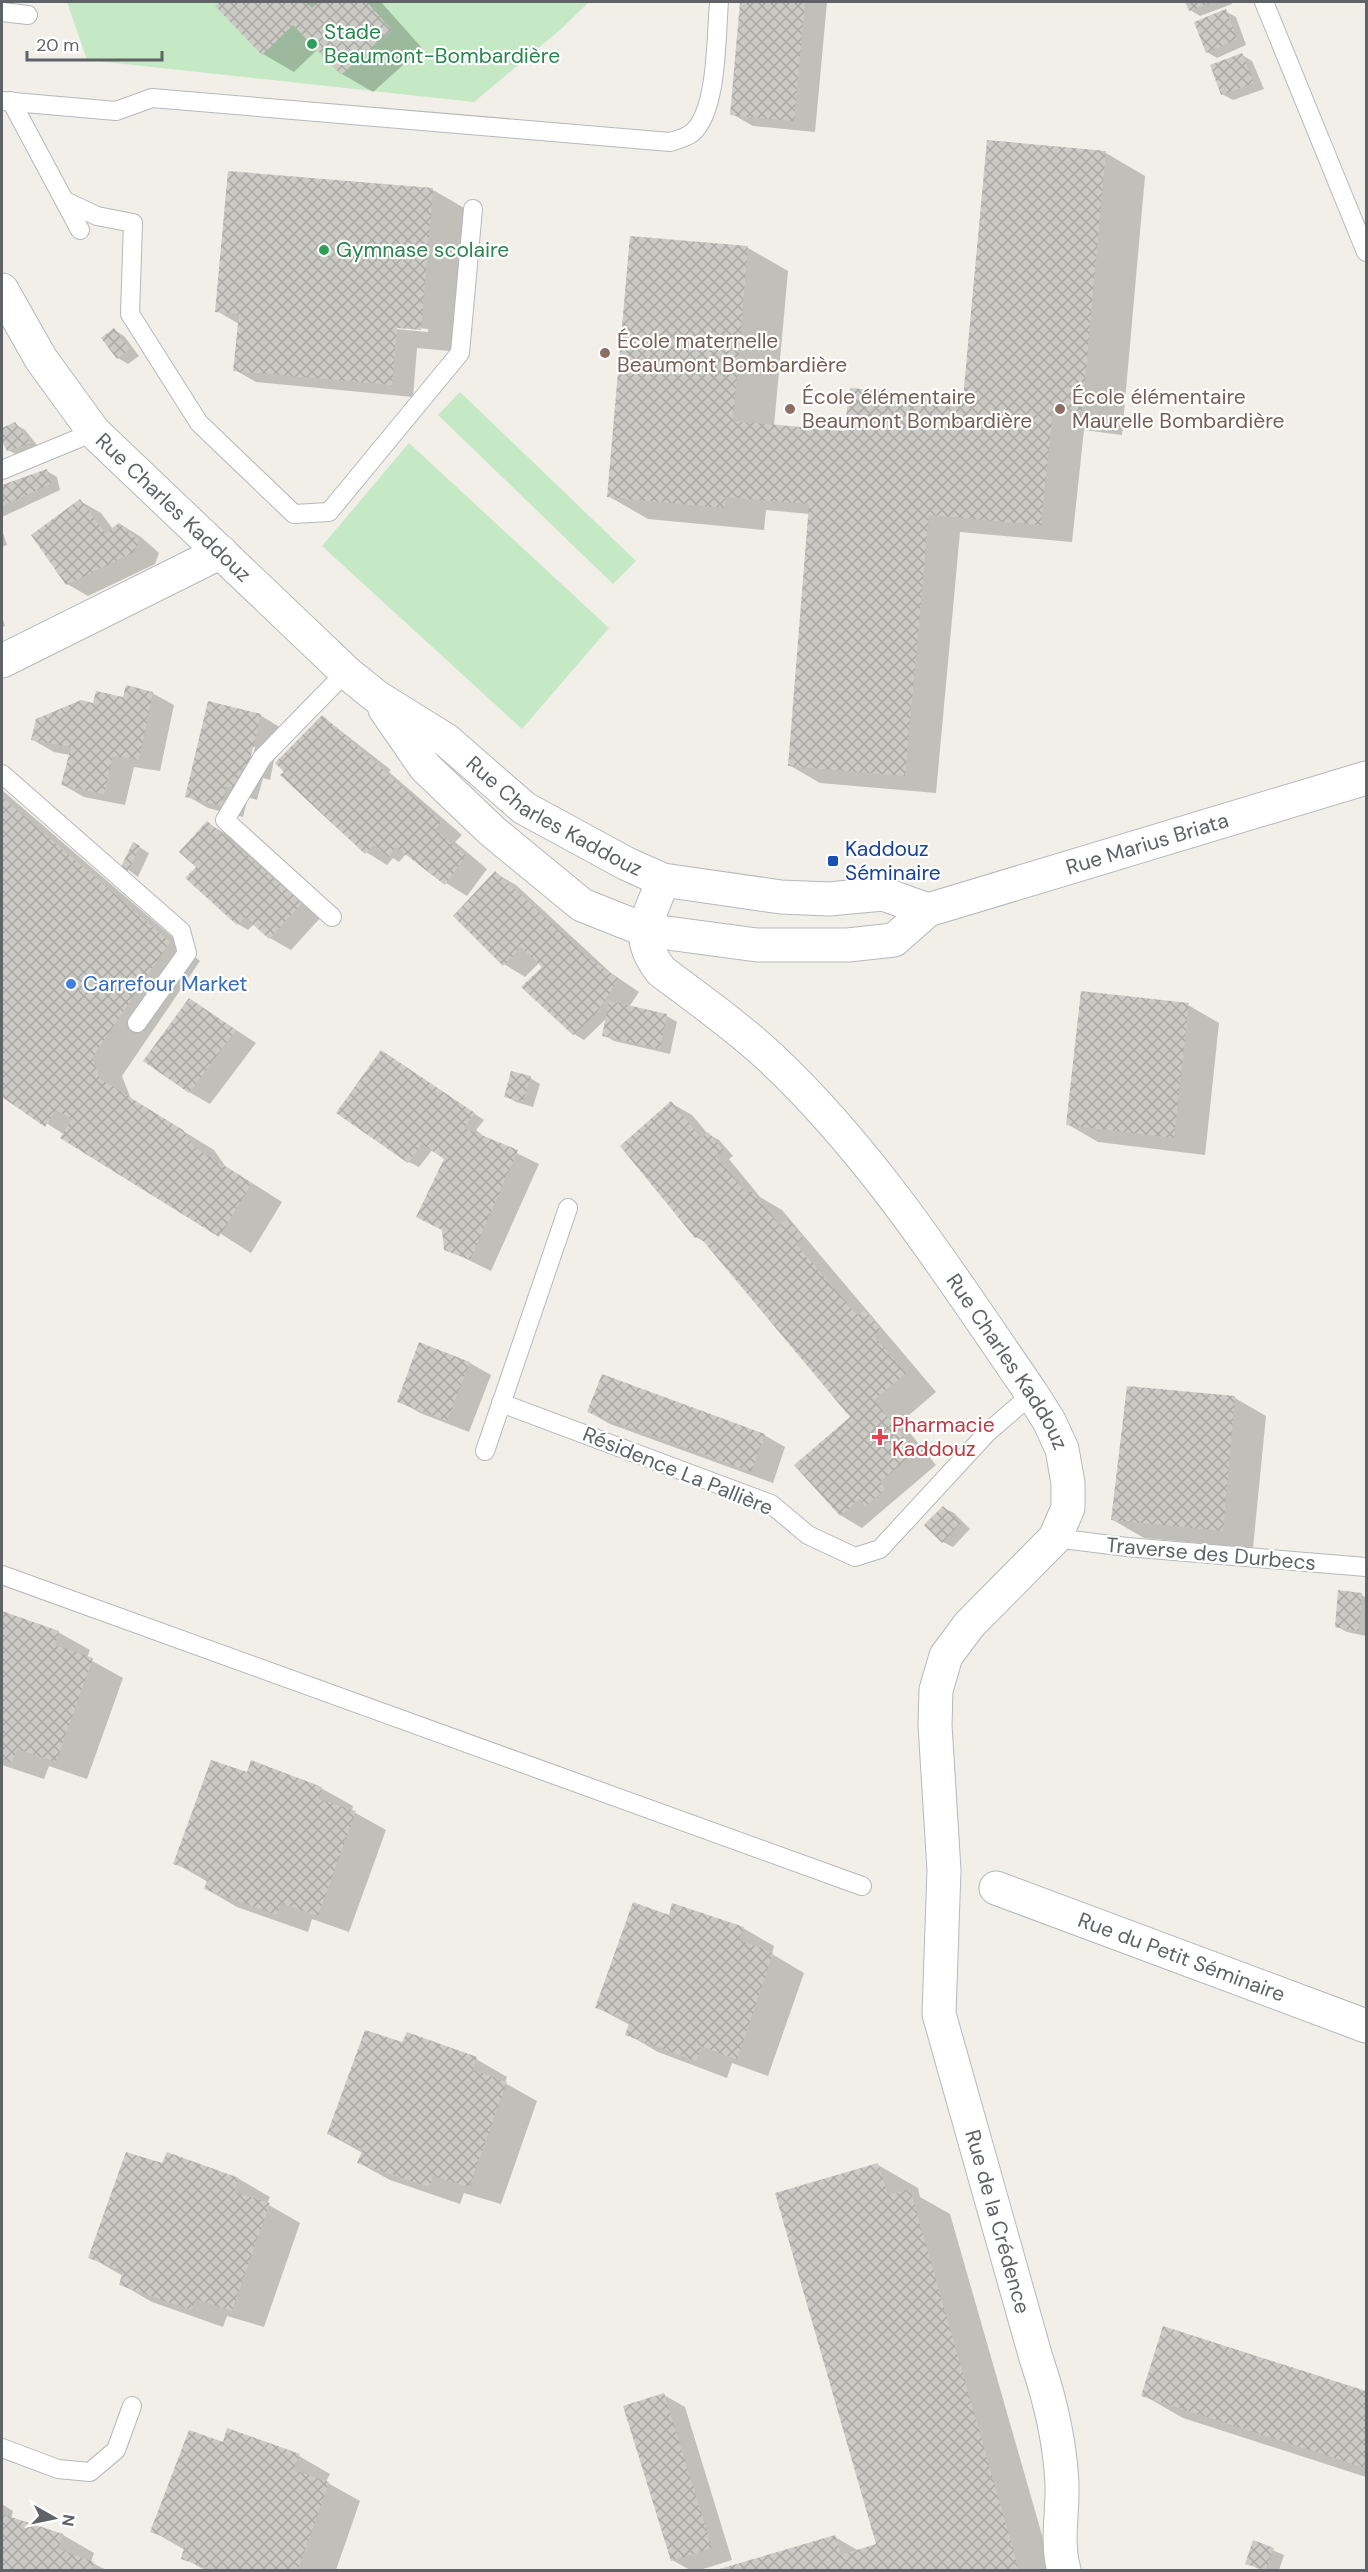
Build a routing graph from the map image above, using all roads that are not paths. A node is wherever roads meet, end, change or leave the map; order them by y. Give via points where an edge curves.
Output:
1 (719, 2) edge
2 (1264, 2) edge
3 (2, 12) edge
4 (28, 15) dead end
5 (6, 101) edge
6 (65, 201) junction
7 (473, 209) dead end
8 (80, 230) dead end
9 (1366, 252) edge
10 (5, 302) edge
11 (94, 432) junction
12 (2, 470) edge
13 (221, 552) junction
14 (2, 661) edge
15 (346, 672) junction
16 (377, 697) junction
17 (2, 774) edge
18 (1366, 778) edge
19 (663, 880) junction
20 (928, 910) junction
21 (332, 917) dead end
22 (645, 930) junction
23 (137, 1023) dead end
24 (568, 1208) dead end
25 (1032, 1394) junction
26 (501, 1403) junction
27 (485, 1451) dead end
28 (1055, 1538) junction
29 (1366, 1568) edge
30 (2, 1575) edge
31 (944, 1869) joint
32 (862, 1886) dead end
33 (996, 1888) dead end
34 (1366, 2026) edge
35 (132, 2406) dead end
36 (2, 2448) edge
37 (1064, 2571) edge

1 - 5 lane via 711,100 692,134 670,142 152,98 116,111
2 - 9 lane
3 - 4 lane
5 - 6 lane
6 - 7 lane via 97,216 133,223 130,314 199,423 294,514 329,512 460,353
6 - 8 lane
10 - 11 street, Rue Charles Kaddouz
11 - 12 lane
11 - 13 street, Rue Charles Kaddouz
13 - 14 street
13 - 15 street, Rue Charles Kaddouz
15 - 16 street, Rue Charles Kaddouz
15 - 21 lane via 262,758 225,820
16 - 19 street, Rue Charles Kaddouz via 446,740 524,808
16 - 22 street, Rue Charles Kaddouz via 425,767 492,831 582,905
17 - 23 lane via 181,931 187,953
18 - 20 street, Rue Marius Briata
19 - 20 street via 781,897 829,899 883,894
19 - 22 street, Rue Charles Kaddouz
20 - 22 street, Rue Marius Briata via 894,940 848,945 757,945
22 - 25 street, Rue Charles Kaddouz via 650,957 661,971 772,1058 845,1137 913,1222
24 - 26 lane
25 - 26 lane, Résidence La Pallière via 987,1433 880,1549 855,1557 808,1535 771,1504
25 - 28 street, Rue Charles Kaddouz via 1062,1449 1068,1484 1068,1508
26 - 27 lane
28 - 29 lane, Traverse des Durbecs via 1127,1548
28 - 31 street, Rue Charles Kaddouz via 969,1625 946,1656 936,1690 935,1725
30 - 32 lane
31 - 37 street, Rue de la Crédence via 939,2014 1053,2409 1062,2483 1060,2554
33 - 34 street, Rue du Petit Séminaire
35 - 36 lane via 116,2450 90,2472 58,2469

